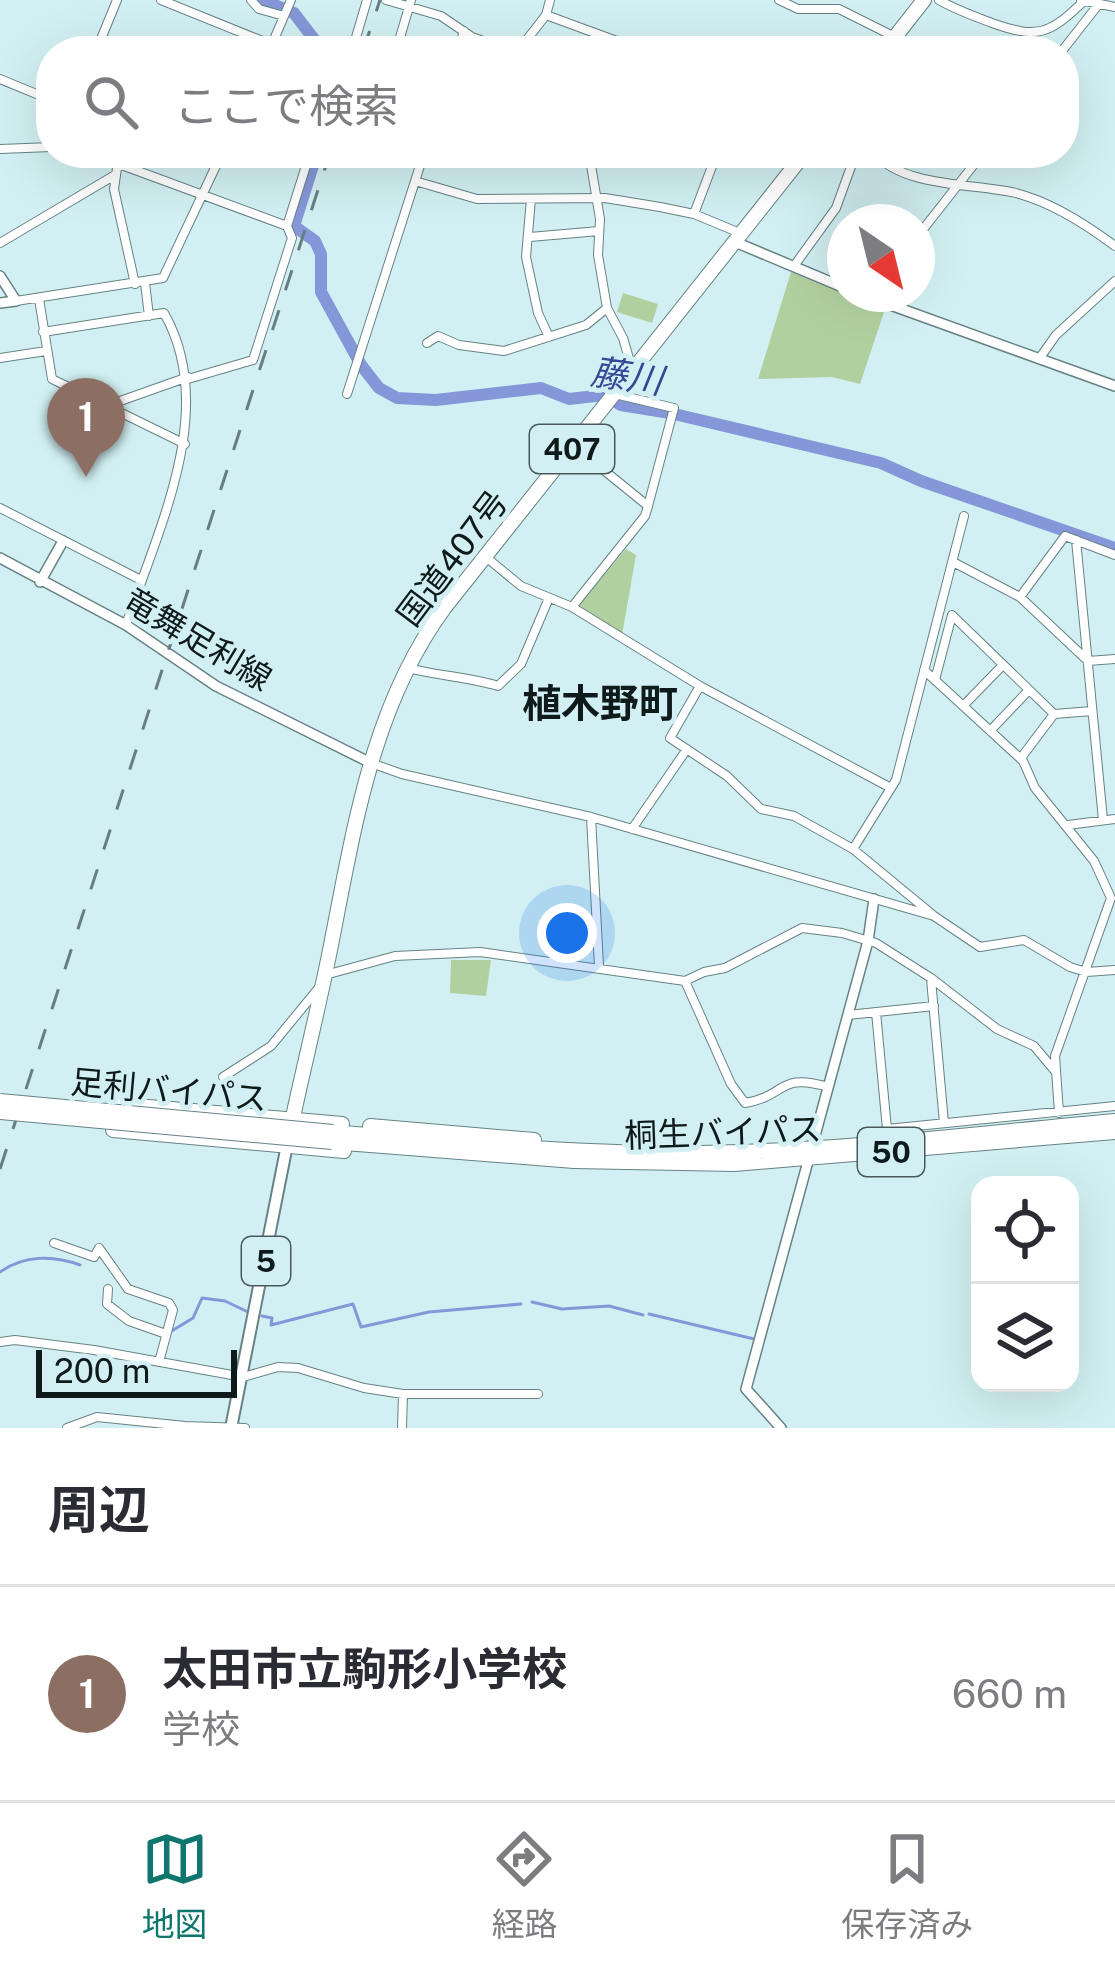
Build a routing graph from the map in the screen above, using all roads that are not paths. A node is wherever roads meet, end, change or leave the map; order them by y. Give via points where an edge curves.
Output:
1 (117, 0) edge
2 (161, 0) edge
3 (251, 0) edge
4 (291, 0) edge
5 (367, 0) edge
6 (386, 0) edge
7 (550, 0) edge
8 (779, 0) edge
9 (924, 0) edge
10 (939, 0) edge
11 (1085, 1) edge
12 (410, 3) edge
13 (1108, 5) edge
14 (546, 15) junction
15 (284, 16) junction
16 (464, 32) junction
17 (102, 36) edge
18 (243, 36) edge
19 (275, 36) edge
20 (356, 36) edge
21 (400, 36) edge
22 (463, 36) edge
23 (475, 36) edge
24 (527, 36) edge
25 (598, 36) edge
26 (893, 36) edge
27 (896, 36) edge
28 (1077, 36) edge
29 (0, 80) edge
30 (36, 94) edge
31 (36, 148) edge
32 (0, 149) edge
33 (116, 168) edge
34 (136, 168) edge
35 (215, 168) edge
36 (305, 168) edge
37 (419, 168) edge
38 (591, 168) edge
39 (711, 168) edge
40 (793, 168) edge
41 (851, 168) edge
42 (894, 168) edge
43 (971, 168) edge
44 (115, 175) junction
45 (415, 182) junction
46 (957, 186) junction
47 (203, 195) junction
48 (530, 199) junction
49 (596, 199) junction
50 (694, 214) junction
51 (935, 214) edge
52 (287, 226) junction
53 (599, 231) junction
54 (530, 237) junction
55 (738, 238) junction
56 (0, 243) edge
57 (1115, 246) edge
58 (794, 266) junction
59 (0, 276) edge
60 (827, 280) edge
61 (1115, 281) edge
62 (140, 283) junction
63 (39, 299) junction
64 (16, 301) junction
65 (0, 303) edge
66 (607, 308) junction
67 (913, 312) edge
68 (149, 316) junction
69 (44, 332) junction
70 (549, 337) junction
71 (427, 344) dead end
72 (46, 351) junction
73 (0, 358) edge
74 (1039, 359) junction
75 (633, 372) junction
76 (188, 378) junction
77 (1115, 386) edge
78 (346, 394) dead end
79 (615, 394) junction
80 (106, 406) junction
81 (184, 445) junction
82 (574, 446) junction
83 (648, 506) junction
84 (0, 508) edge
85 (964, 516) dead end
86 (1076, 540) junction
87 (62, 541) junction
88 (1115, 555) edge
89 (485, 557) junction
90 (0, 559) edge
91 (953, 562) junction
92 (141, 580) junction
93 (40, 582) junction
94 (1020, 597) junction
95 (549, 598) junction
96 (572, 607) junction
97 (126, 626) junction
98 (1115, 659) edge
99 (1088, 661) junction
100 (1003, 664) junction
101 (407, 668) junction
102 (924, 670) junction
103 (935, 680) junction
104 (700, 686) junction
105 (1029, 691) junction
106 (963, 706) junction
107 (1092, 711) junction
108 (1054, 714) junction
109 (990, 731) junction
110 (687, 749) junction
111 (1021, 758) junction
112 (370, 763) junction
113 (891, 788) junction
114 (591, 817) junction
115 (1115, 819) edge
116 (1103, 820) junction
117 (1066, 825) junction
118 (632, 829) junction
119 (853, 849) junction
120 (1112, 894) edge
121 (874, 899) junction
122 (934, 916) junction
123 (868, 941) junction
124 (598, 966) junction
125 (1115, 970) edge
126 (1086, 971) junction
127 (931, 978) junction
128 (324, 979) junction
129 (685, 981) junction
130 (934, 1006) junction
131 (876, 1012) junction
132 (848, 1015) junction
133 (1055, 1071) junction
134 (223, 1077) dead end
135 (827, 1087) junction
136 (0, 1098) edge
137 (1115, 1106) edge
138 (1059, 1113) junction
139 (0, 1115) edge
140 (292, 1121) junction
141 (1115, 1121) edge
142 (944, 1123) junction
143 (1115, 1132) edge
144 (333, 1137) junction
145 (287, 1145) junction
146 (682, 1153) junction
147 (810, 1154) junction
148 (666, 1163) junction
149 (54, 1243) dead end
150 (107, 1288) dead end
151 (166, 1334) junction
152 (0, 1342) edge
153 (159, 1363) junction
154 (243, 1377) junction
155 (403, 1394) junction
156 (538, 1394) dead end
157 (231, 1427) edge
158 (67, 1428) edge
159 (245, 1428) edge
160 (402, 1428) edge
161 (782, 1428) edge

1 - 17 street
2 - 18 street
3 - 15 street
4 - 15 street
5 - 20 street
6 - 12 street
7 - 14 street
8 - 26 street via 798,9 839,9
9 - 27 highway
10 - 11 street via 1027,34 1062,22
11 - 13 street
12 - 16 street
12 - 21 street
13 - 28 street
14 - 24 street
14 - 25 street
15 - 19 street
16 - 22 street
16 - 23 street
29 - 30 street
31 - 32 street
33 - 44 street
34 - 47 street
35 - 47 street
36 - 52 street
37 - 45 street
38 - 49 street
39 - 50 street
40 - 55 highway, 国道407号 / 407
41 - 58 street via 836,208
42 - 46 street
43 - 46 street
44 - 56 street
44 - 62 street via 121,234
45 - 48 street via 477,199
45 - 78 street
46 - 51 street
46 - 57 street via 1028,198
47 - 52 street
47 - 62 street via 167,273
48 - 49 street
48 - 54 street
49 - 50 street
49 - 53 street
50 - 55 street
52 - 76 street via 292,238 253,360
53 - 54 street
53 - 66 street
54 - 70 street via 527,266
55 - 58 street
55 - 75 highway, 国道407号 / 407
58 - 60 street
59 - 64 street
61 - 74 street
62 - 63 street
62 - 68 street
63 - 64 street
63 - 69 street
64 - 65 street
66 - 70 street
66 - 75 street
67 - 74 street
68 - 69 street
68 - 76 street via 166,314
69 - 72 street
70 - 71 street via 504,351 438,336
72 - 73 street
72 - 80 street via 52,379
74 - 77 street
75 - 79 highway, 国道407号 / 407
76 - 80 street
76 - 81 street
79 - 82 highway, 国道407号 / 407
79 - 83 street via 674,408
80 - 81 street
81 - 92 street
82 - 83 street
82 - 89 highway, 国道407号 / 407
83 - 96 street
84 - 87 street
85 - 91 street
86 - 88 street
86 - 94 street via 1065,536
86 - 99 street
87 - 92 street
87 - 93 street
89 - 95 street
89 - 101 highway, 国道407号 / 407
90 - 93 street, 竜舞足利線
91 - 94 street
91 - 102 street
92 - 97 street
93 - 97 street, 竜舞足利線
94 - 99 street
95 - 96 street
95 - 101 street via 521,664 498,686
96 - 104 street
97 - 112 street, 竜舞足利線 via 230,693
98 - 99 street
99 - 107 street
100 - 103 street via 952,615
100 - 105 street
100 - 106 street
101 - 112 highway, 国道407号 / 407
102 - 103 street
102 - 113 street
103 - 106 street
104 - 110 street via 670,739
104 - 113 street
105 - 108 street
105 - 109 street
106 - 109 street
107 - 108 street
107 - 116 street
108 - 111 street
109 - 111 street
110 - 118 street
110 - 119 street via 761,809 794,816
111 - 117 street
112 - 114 street
112 - 128 highway, 国道407号 / 407
113 - 119 street
114 - 118 street
114 - 124 street
115 - 116 street
116 - 117 street
117 - 120 street
118 - 121 street
119 - 122 street
120 - 126 street
121 - 122 street
121 - 123 street
122 - 126 street via 980,946 1024,940
123 - 127 street
123 - 129 street via 802,928
123 - 132 street
124 - 128 street via 433,953 380,959
124 - 129 street
125 - 126 street
126 - 133 street
127 - 130 street
127 - 133 street via 997,1029 1034,1046
128 - 134 street via 271,1046
128 - 140 highway, 国道407号 / 407
129 - 135 street via 745,1103 765,1100 790,1081
130 - 131 street
130 - 142 street
131 - 132 street
131 - 142 street via 887,1129
132 - 135 street
133 - 138 street
135 - 147 street
136 - 140 highway, 50, bridge
136 - 144 highway, 足利バイパス / 50, bridge
137 - 138 street
138 - 142 street
139 - 144 highway, 足利バイパス / 50, bridge
139 - 145 highway, 50, bridge
140 - 145 highway, 国道407号 / 407
140 - 146 highway, 50
141 - 147 highway, 桐生バイパス / 50
143 - 147 highway, 桐生バイパス / 50
144 - 146 highway, 桐生バイパス / 50
144 - 148 highway, 桐生バイパス / 50 via 574,1162
145 - 148 highway, 50 via 488,1165
145 - 154 main road, 5
146 - 147 highway, 桐生バイパス / 50
147 - 148 highway, 桐生バイパス / 50
147 - 161 street via 746,1389
149 - 151 street via 94,1257 99,1248 128,1289 169,1303
150 - 151 street via 107,1304
151 - 153 street
152 - 153 street
153 - 154 street
154 - 155 street via 298,1368
154 - 157 main road, 5
155 - 156 street
155 - 160 street
157 - 158 street via 97,1417
157 - 159 street

